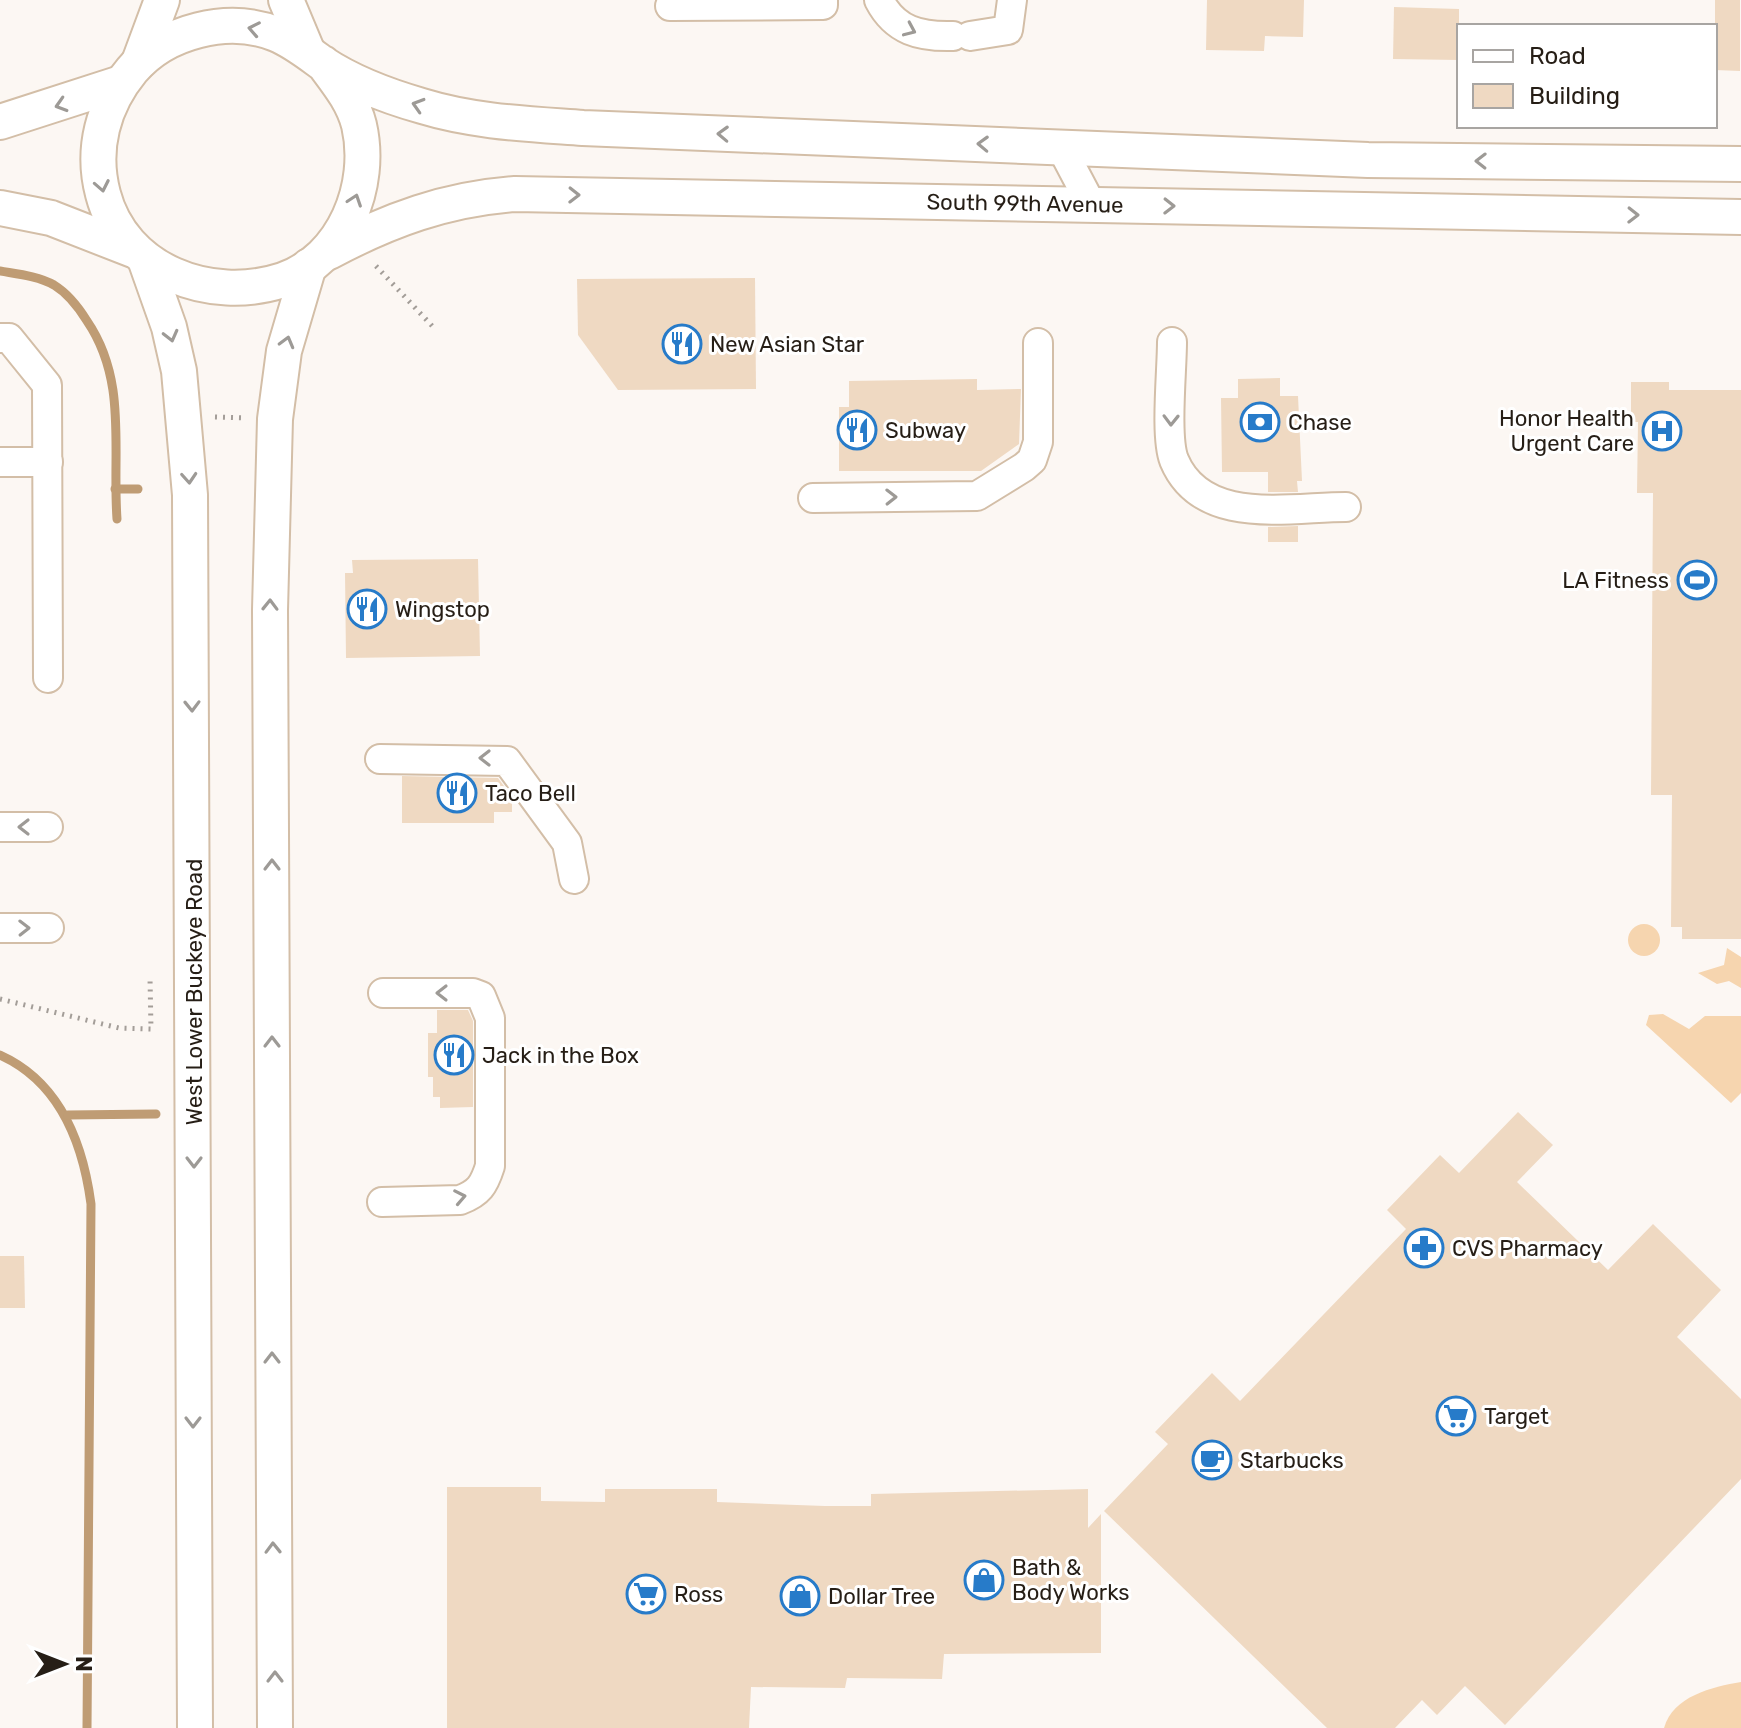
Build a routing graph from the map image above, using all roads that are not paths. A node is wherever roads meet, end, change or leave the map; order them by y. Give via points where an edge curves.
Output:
1 (162, 0) edge
2 (286, 0) edge
3 (823, 0) edge
4 (879, 0) edge
5 (1012, 0) edge
6 (704, 3) edge
7 (670, 6) dead end
8 (315, 57) junction
9 (130, 72) junction
10 (0, 122) edge
11 (1061, 147) junction
12 (1559, 161) junction
13 (1741, 164) edge
14 (1091, 204) junction
15 (0, 208) edge
16 (1555, 214) junction
17 (1741, 217) edge
18 (139, 256) junction
19 (315, 261) junction
20 (0, 338) edge
21 (1172, 342) dead end
22 (1038, 343) dead end
23 (0, 462) edge
24 (48, 462) junction
25 (813, 498) dead end
26 (1346, 507) dead end
27 (48, 678) dead end
28 (380, 759) dead end
29 (0, 827) edge
30 (48, 827) dead end
31 (574, 879) dead end
32 (0, 928) edge
33 (49, 928) dead end
34 (383, 993) dead end
35 (382, 1202) dead end
36 (195, 1728) edge
37 (275, 1728) edge

1 - 9 main road
2 - 8 main road
3 - 6 lane via 823,5
4 -> 5 lane via 898,25 927,37 1008,30
6 - 7 lane
8 -> 9 main road via 275,33 239,26 203,28 169,41
11 -> 8 main road via 494,121 383,93
19 -> 8 main road via 344,228 363,160 359,124 345,91
9 -> 10 main road
9 -> 18 main road via 100,130 98,169 106,206
12 -> 11 main road via 1368,160
11 - 14 lane
12 - 13 main road
12 - 16 main road
14 -> 16 main road, South 99th Avenue
19 -> 14 main road, South 99th Avenue via 397,218 455,201 496,196
15 - 18 main road via 51,218
16 -> 17 main road, South 99th Avenue
18 - 19 main road via 172,276 230,287 284,280
18 -> 36 main road, West Lower Buckeye Road via 169,327 179,371 190,495
37 -> 19 main road via 270,610 275,419 284,351
20 - 24 lane via 9,338 47,385
21 -> 26 lane via 1171,442 1187,481 1231,508
25 -> 22 lane via 977,496 1024,467 1038,442
23 - 24 lane
24 - 27 lane
31 -> 28 lane via 567,843 507,761
30 -> 29 lane
32 -> 33 lane
35 -> 34 lane via 460,1200 484,1186 490,1166 486,1005 473,993

